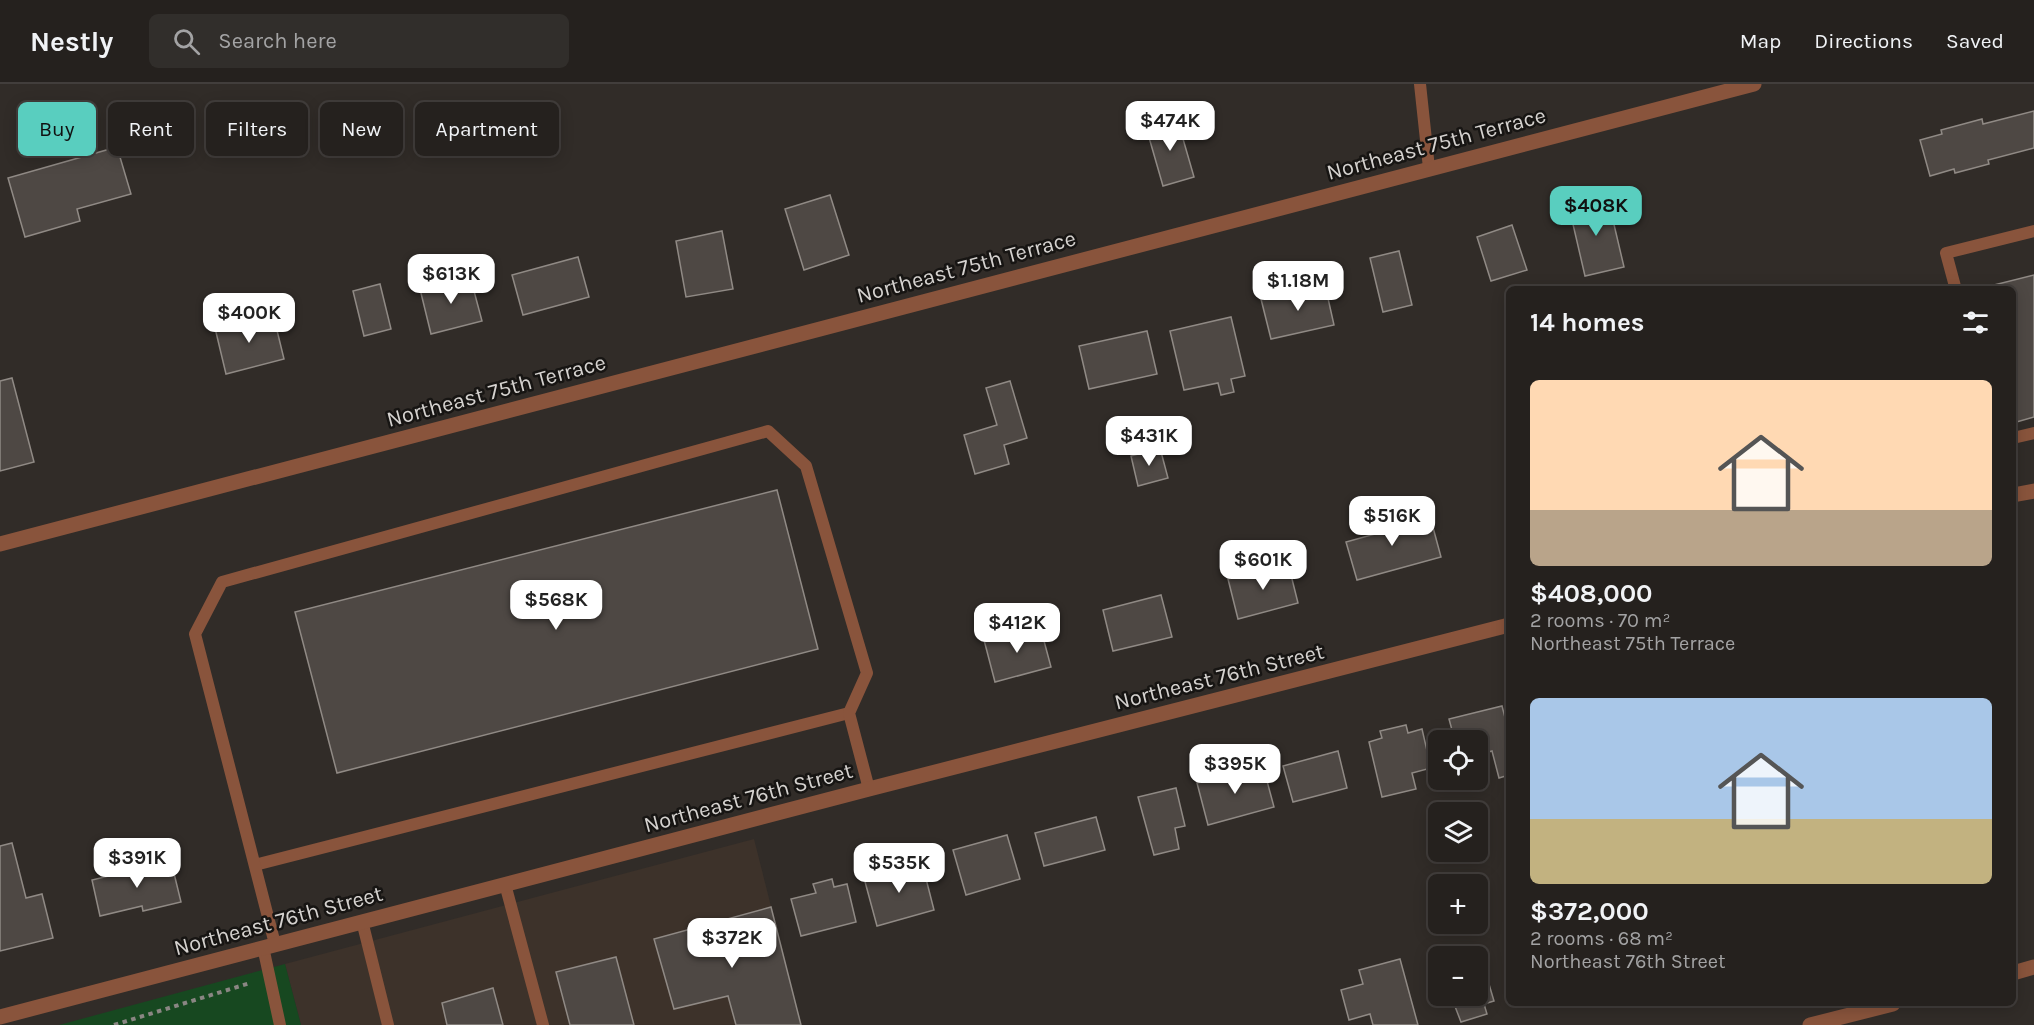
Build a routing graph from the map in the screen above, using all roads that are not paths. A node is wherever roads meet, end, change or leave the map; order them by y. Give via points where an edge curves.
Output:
1 (1420, 84) edge
2 (1754, 84) edge
3 (1429, 168) junction
4 (2034, 231) edge
5 (1955, 286) edge
6 (2034, 433) edge
7 (2016, 437) edge
8 (2034, 491) edge
9 (2016, 494) edge
10 (0, 544) edge
11 (1506, 626) edge
12 (849, 713) junction
13 (869, 789) junction
14 (255, 865) junction
15 (505, 884) junction
16 (362, 921) junction
17 (269, 945) junction
18 (2034, 967) edge
19 (2016, 972) edge
20 (1885, 1006) edge
21 (0, 1017) edge
22 (280, 1025) edge
23 (388, 1025) edge
24 (543, 1025) edge
25 (1810, 1025) edge

1 - 3 lane
2 - 3 street, Northeast 75th Terrace
3 - 10 street, Northeast 75th Terrace
4 - 5 lane via 1946,253
6 - 7 lane
8 - 9 street
11 - 13 street, Northeast 76th Street
12 - 13 lane
12 - 14 lane
12 - 14 lane via 867,673 806,465 768,432 222,582 195,634
13 - 15 street, Northeast 76th Street
14 - 17 lane
15 - 16 street, Northeast 76th Street
15 - 24 lane
16 - 17 street, Northeast 76th Street
16 - 23 lane
17 - 21 street, Northeast 76th Street
17 - 22 lane
18 - 19 street
20 - 25 street

